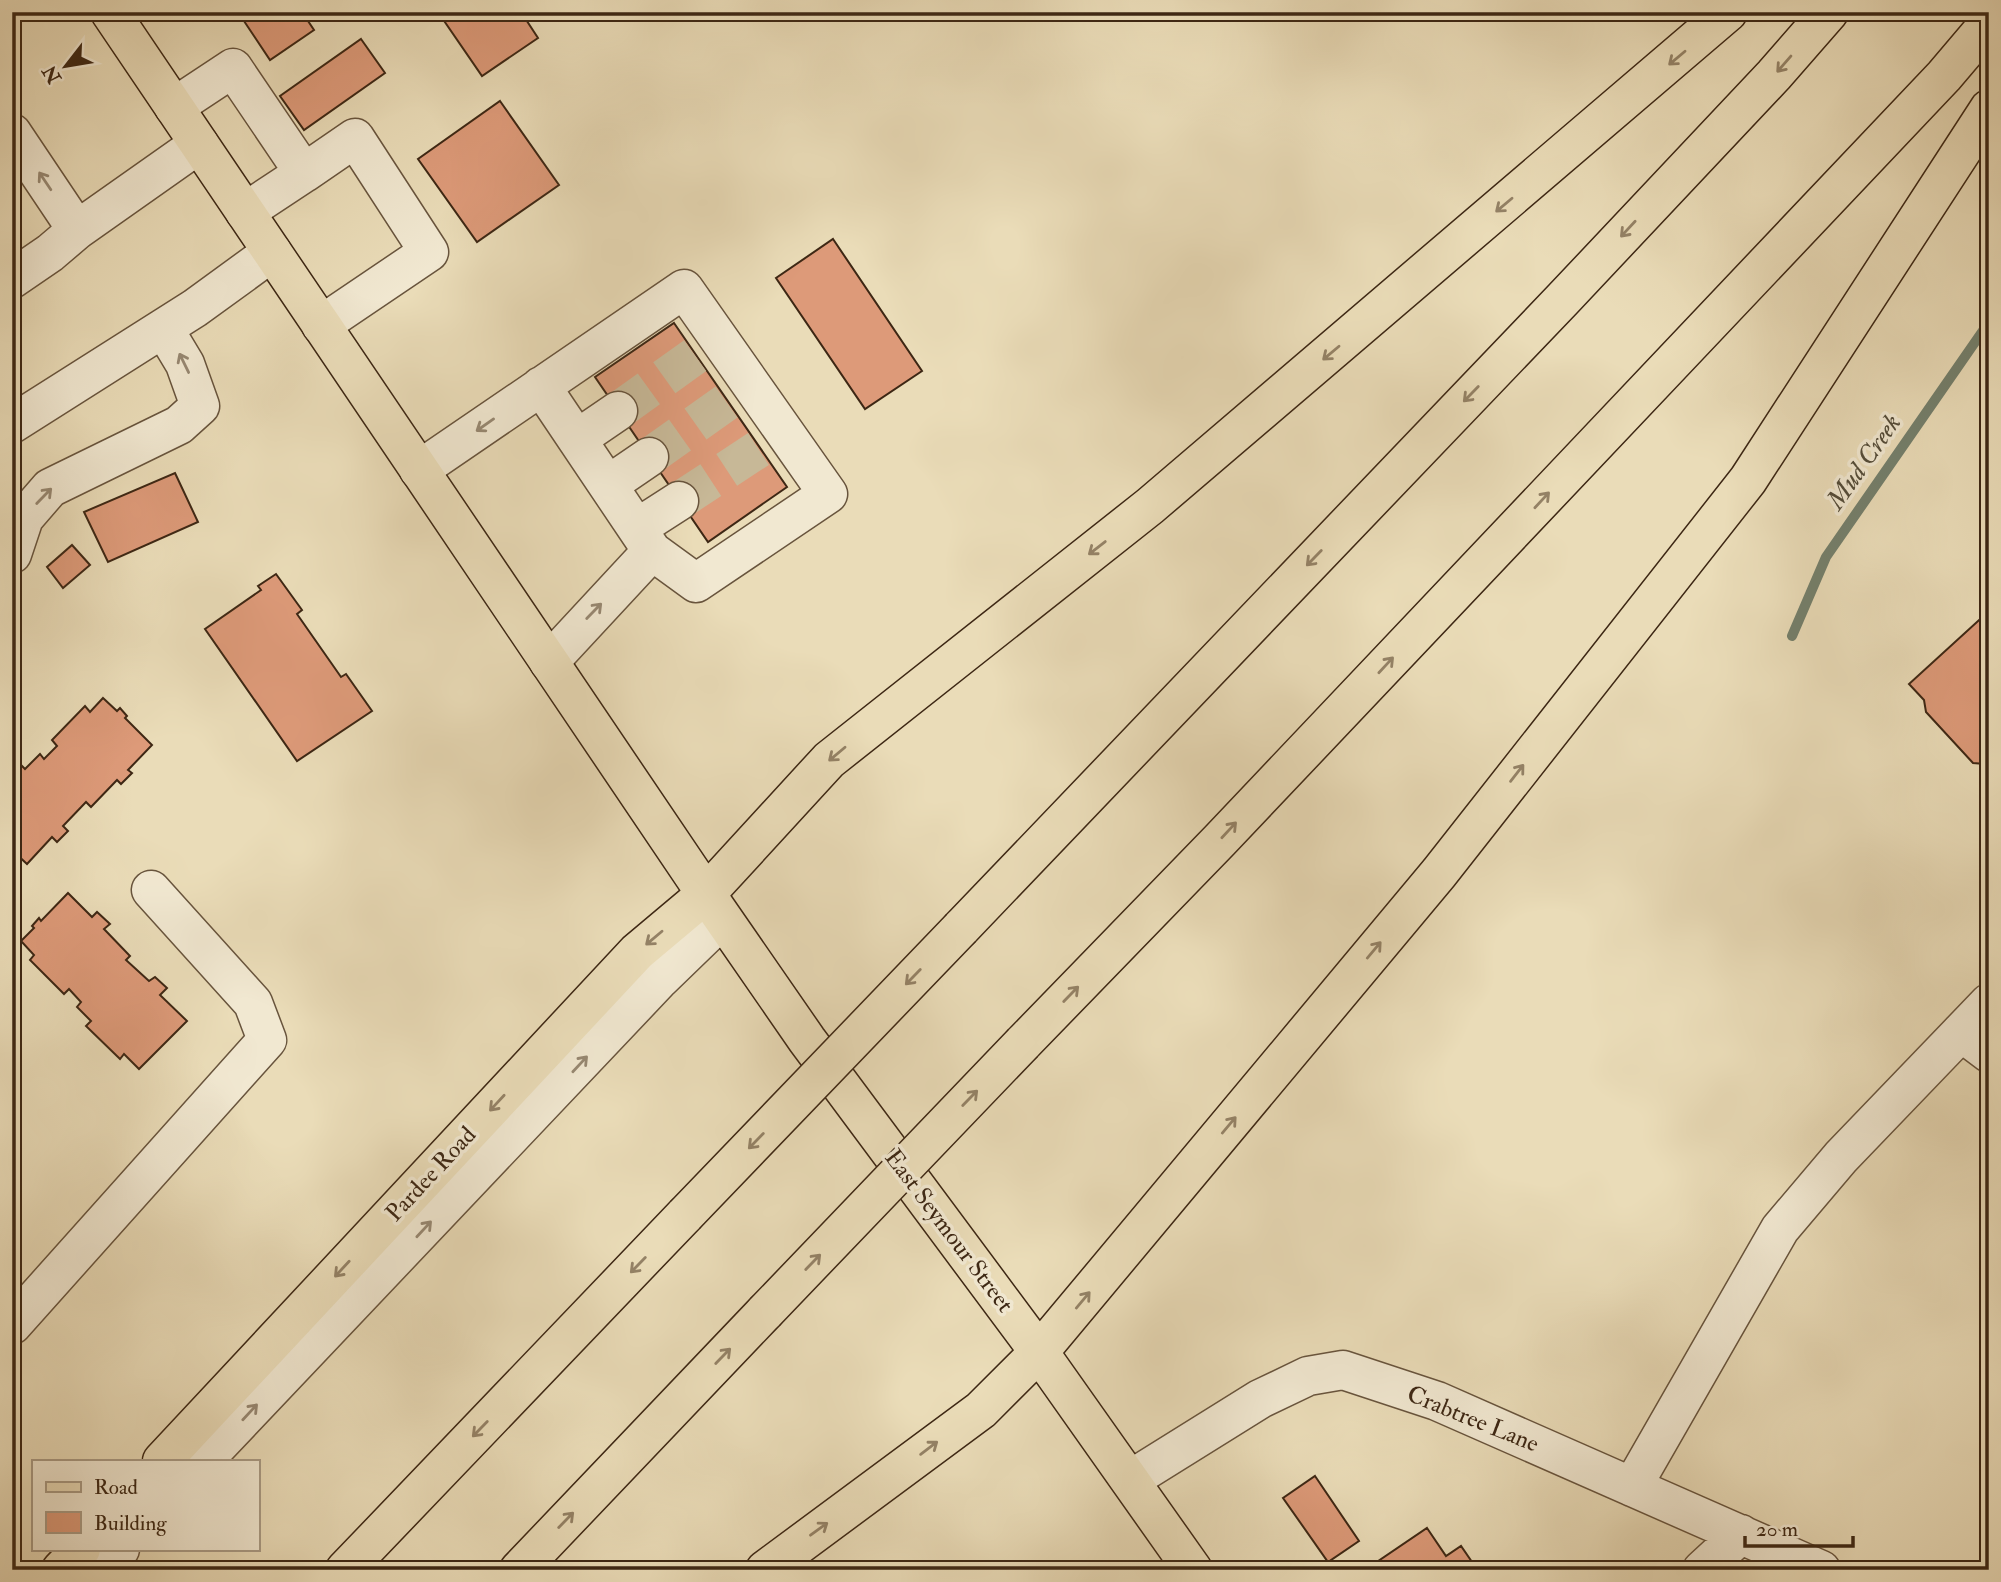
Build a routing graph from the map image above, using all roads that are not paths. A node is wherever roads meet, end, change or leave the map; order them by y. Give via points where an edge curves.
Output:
1 (110, 12) edge
2 (1728, 12) edge
3 (1829, 12) edge
4 (1989, 23) edge
5 (174, 107) junction
6 (1989, 109) edge
7 (12, 133) edge
8 (199, 144) junction
9 (304, 173) junction
10 (245, 212) junction
11 (77, 230) junction
12 (272, 252) junction
13 (12, 279) edge
14 (321, 325) junction
15 (163, 329) junction
16 (541, 386) junction
17 (618, 411) tunnel mouth
18 (12, 424) edge
19 (577, 439) junction
20 (649, 457) tunnel mouth
21 (419, 470) junction
22 (607, 485) junction
23 (680, 501) tunnel mouth
24 (645, 539) junction
25 (12, 554) edge
26 (549, 662) junction
27 (151, 890) dead end
28 (714, 906) junction
29 (1989, 1003) edge
30 (1975, 1043) edge
31 (12, 1325) edge
32 (1039, 1352) junction
33 (163, 1460) edge
34 (204, 1460) edge
35 (1130, 1480) junction
36 (1632, 1487) junction
37 (1741, 1534) junction
38 (80, 1550) edge
39 (119, 1550) edge
40 (61, 1570) edge
41 (101, 1570) edge
42 (345, 1570) edge
43 (519, 1570) edge
44 (765, 1570) edge
45 (1193, 1570) edge
46 (1702, 1570) edge
47 (1821, 1570) edge

1 - 5 main road, East Seymour Street
2 -> 28 main road via 1150,506 829,760
3 -> 42 main road, bridge via 1563,299
43 -> 4 main road, bridge via 1230,830 1916,106
5 - 8 main road, East Seymour Street
5 - 9 street via 233,68
32 -> 6 main road via 1439,873 1748,480
11 -> 7 street
8 - 10 main road, East Seymour Street
8 - 11 street
9 - 10 street
9 - 14 street via 355,138 429,252
10 - 12 main road, East Seymour Street
11 - 13 street
12 - 14 main road, East Seymour Street
12 - 15 street
14 - 21 main road, East Seymour Street
15 - 18 street
25 -> 15 street via 23,518 50,488 180,425 200,405 185,363
16 - 19 street
16 -> 21 street
16 - 24 street via 684,289 708,347 772,439 828,494 696,583
17 - 19 street
19 - 22 street
20 - 22 street
21 - 26 main road, East Seymour Street
22 - 24 street
23 - 24 street
26 -> 24 street
26 - 28 main road, East Seymour Street
27 - 31 street via 253,1003 267,1040
28 - 32 main road, East Seymour Street via 807,1040
28 -> 33 main road, Pardee Road via 637,952
34 -> 28 street, Pardee Road via 650,989
29 - 30 street
30 - 36 street via 1841,1157 1780,1229
32 - 35 main road, East Seymour Street
44 -> 32 main road via 981,1410
35 - 36 street, Crabtree Lane via 1260,1399 1308,1376 1343,1370 1437,1401
35 - 45 main road, East Seymour Street
36 - 37 street, Crabtree Lane
37 - 46 street
37 - 47 street, Crabtree Lane
38 - 40 main road
39 - 41 street

